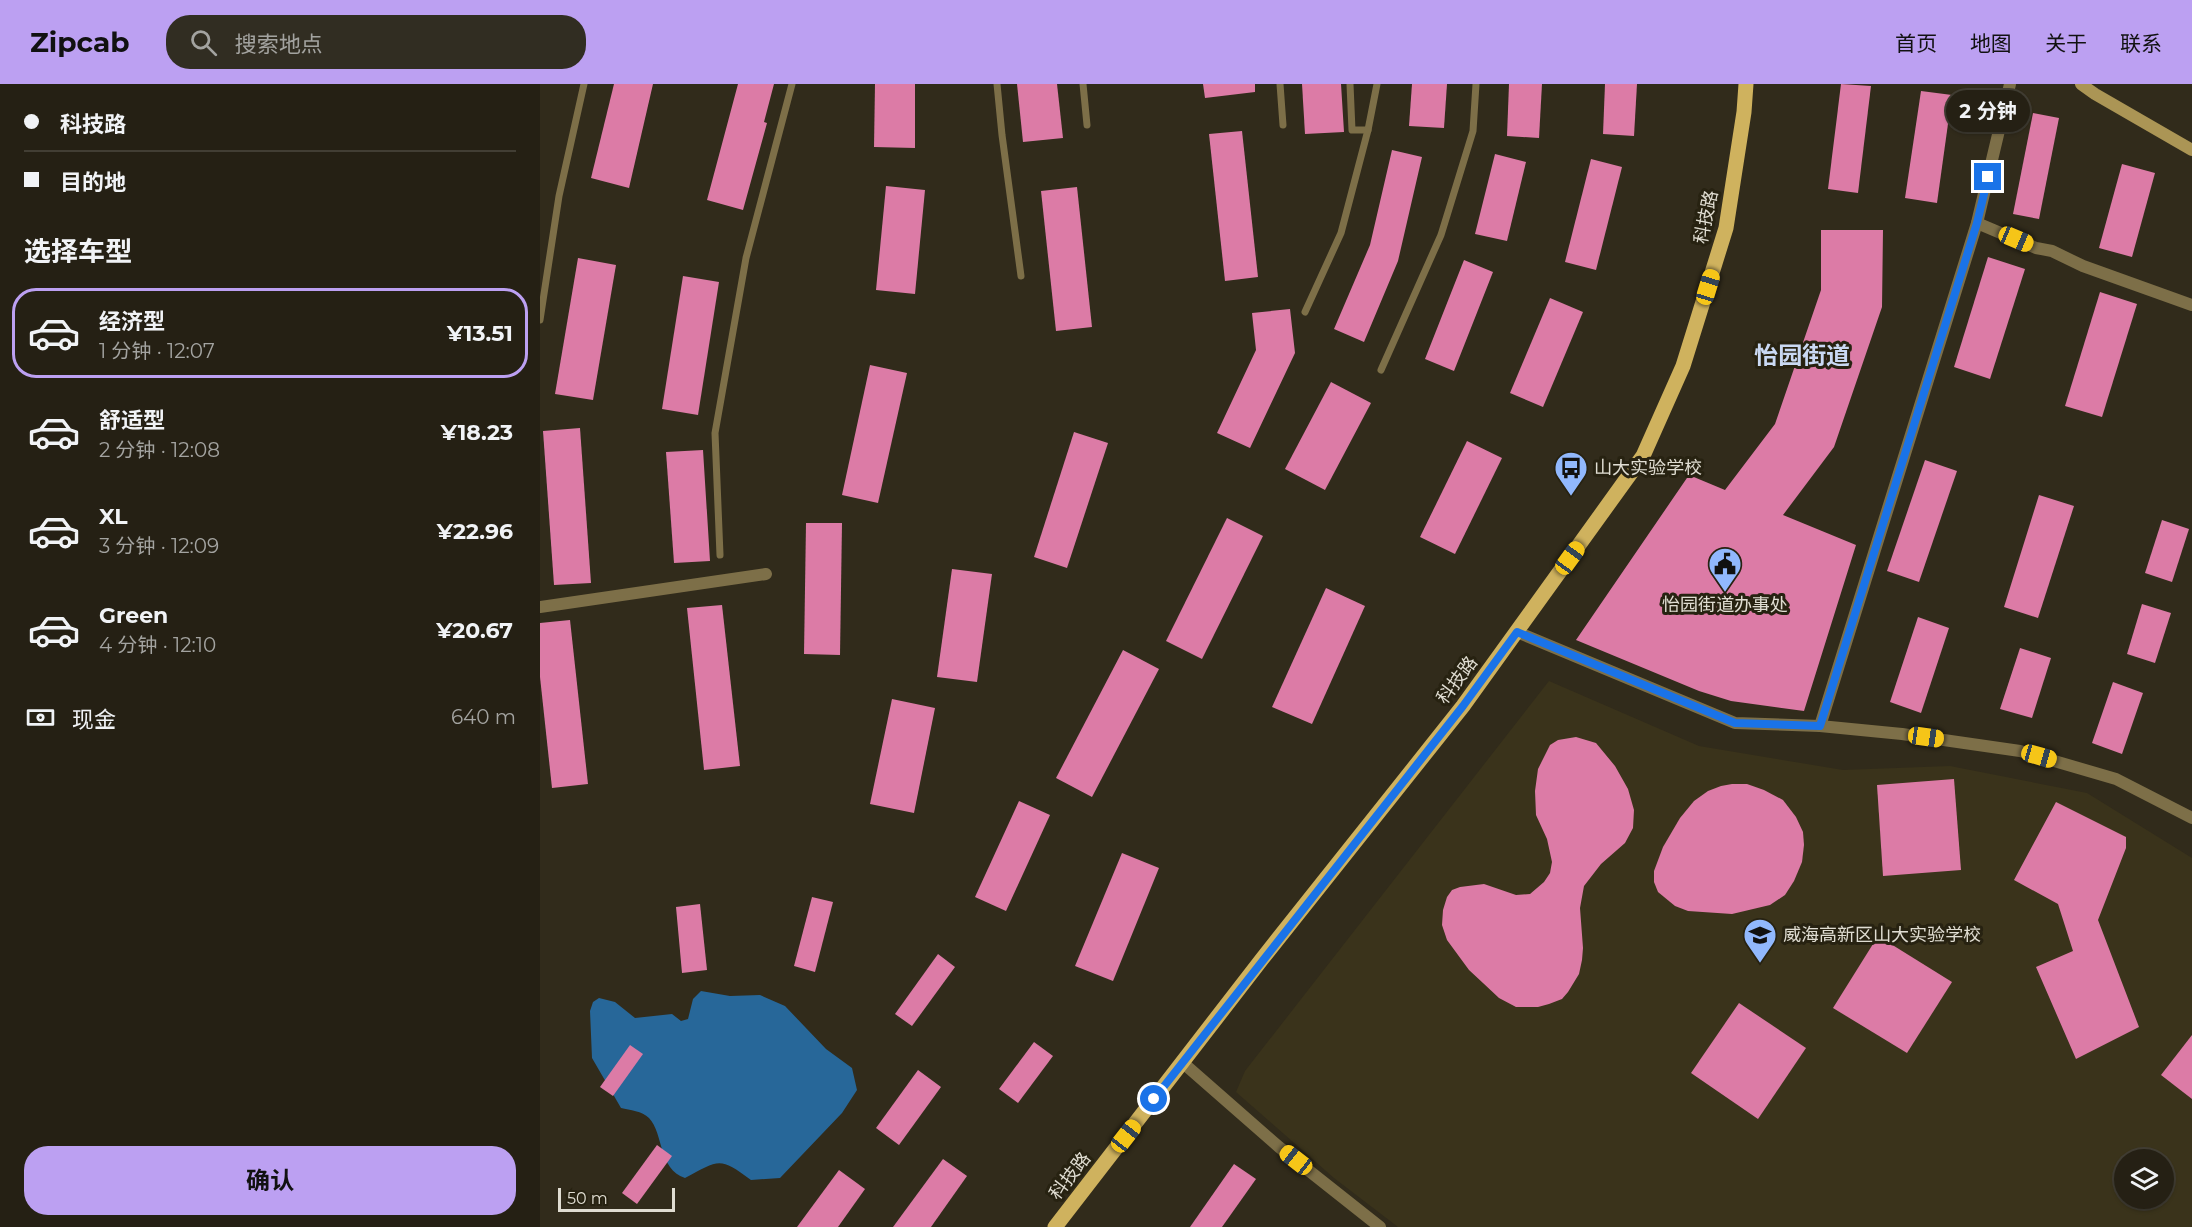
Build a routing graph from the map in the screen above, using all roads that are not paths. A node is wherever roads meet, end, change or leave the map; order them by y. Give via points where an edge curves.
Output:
1 (584, 84) edge
2 (792, 84) edge
3 (997, 84) edge
4 (1083, 84) edge
5 (1280, 84) edge
6 (1350, 84) edge
7 (1377, 84) edge
8 (1476, 84) edge
9 (1746, 84) edge
10 (2010, 84) edge
11 (2081, 84) edge
12 (1087, 125) dead end
13 (1283, 125) dead end
14 (1368, 130) junction
15 (2192, 150) edge
16 (1977, 223) junction
17 (1021, 276) dead end
18 (2192, 305) edge
19 (1305, 312) dead end
20 (540, 320) edge
21 (1381, 370) dead end
22 (720, 555) dead end
23 (766, 574) dead end
24 (540, 607) edge
25 (1517, 632) junction
26 (1820, 726) junction
27 (2192, 818) edge
28 (1182, 1062) junction
29 (1055, 1227) edge
30 (1380, 1227) edge

1 - 20 lane via 560,196
2 - 22 lane via 746,258 715,433
3 - 17 lane
4 - 12 lane
5 - 13 lane
6 - 14 lane via 1352,130
7 - 14 lane
8 - 21 lane via 1473,131 1441,235
9 - 25 main road, 科技路 via 1726,228 1683,366 1643,456
10 - 16 street
11 - 15 street
14 - 19 lane via 1341,233
16 - 18 street
16 - 26 street
23 - 24 street
25 - 26 street via 1735,723
25 - 28 main road, 科技路
26 - 27 street via 2019,751 2116,779
28 - 29 main road, 科技路
28 - 30 street via 1279,1147

